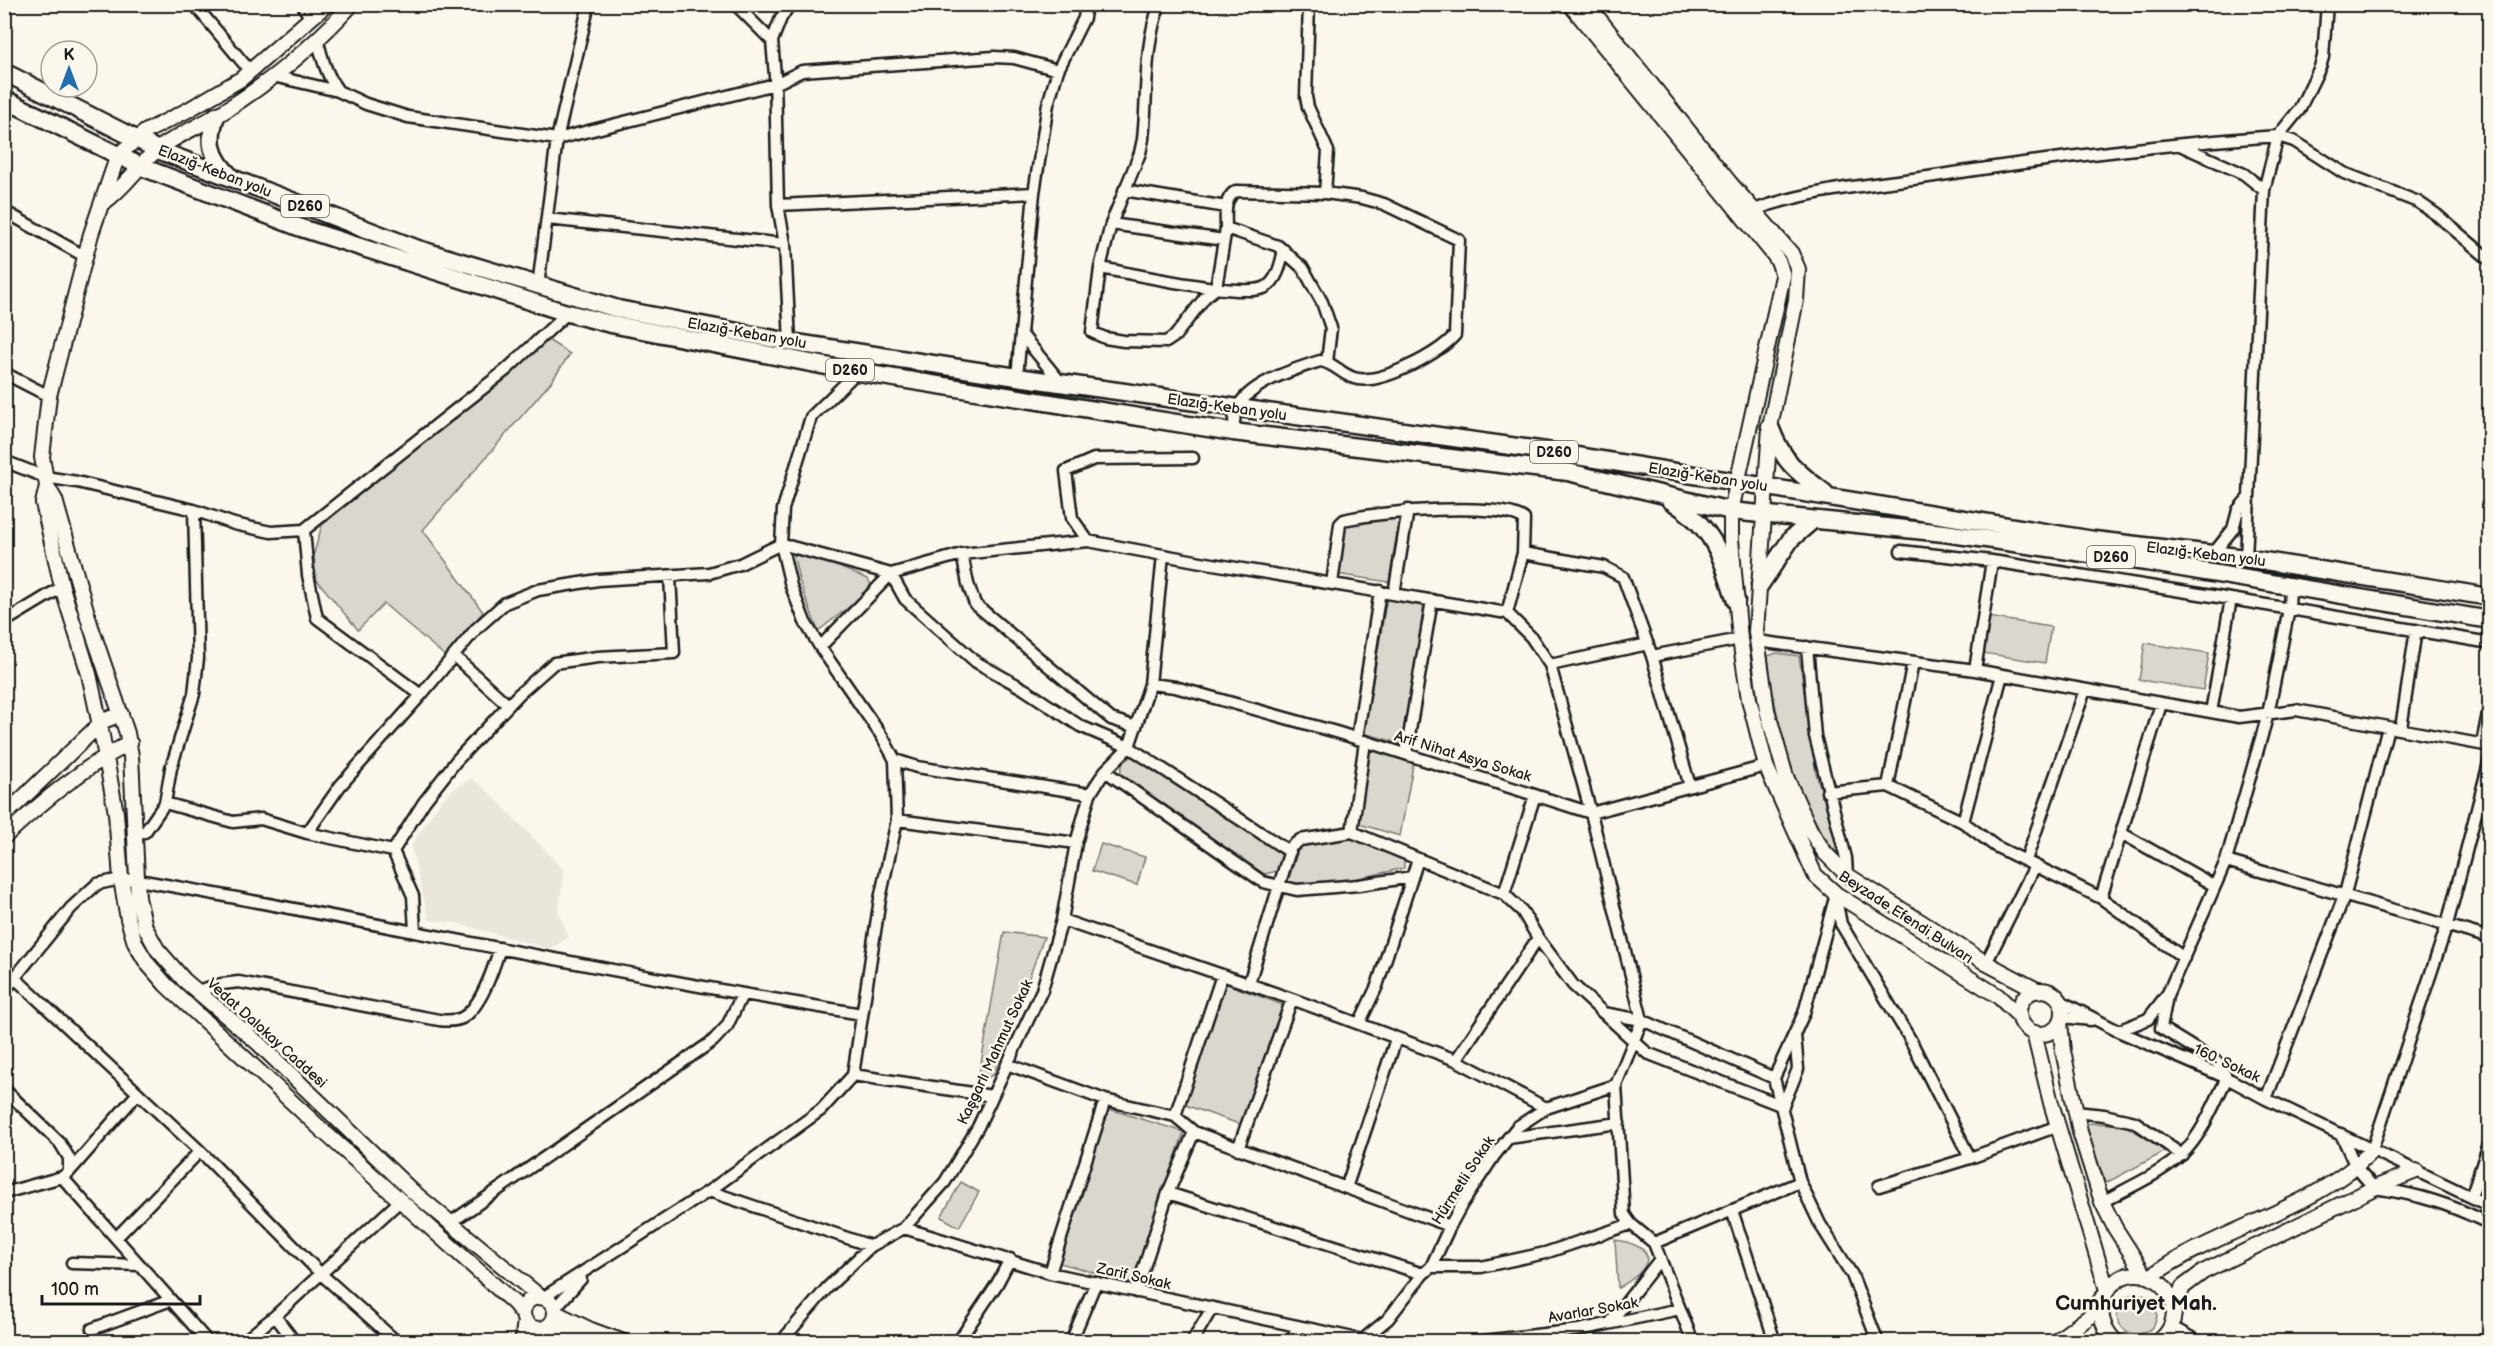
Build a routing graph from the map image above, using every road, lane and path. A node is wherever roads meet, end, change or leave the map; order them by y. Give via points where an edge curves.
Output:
1 (194, 4) edge
2 (302, 4) edge
3 (327, 4) edge
4 (352, 4) edge
5 (589, 4) edge
6 (735, 4) edge
7 (790, 4) edge
8 (1086, 4) edge
9 (1160, 4) edge
10 (1309, 4) edge
11 (1570, 4) edge
12 (1587, 4) edge
13 (2327, 4) edge
14 (311, 19) junction
15 (317, 38) junction
16 (772, 41) junction
17 (1058, 70) junction
18 (250, 71) junction
19 (4, 72) edge
20 (273, 76) junction
21 (775, 84) junction
22 (338, 91) junction
23 (4, 99) edge
24 (216, 116) junction
25 (2278, 136) junction
26 (137, 139) junction
27 (557, 139) junction
28 (2182, 145) junction
29 (158, 150) junction
30 (118, 155) junction
31 (142, 166) junction
32 (232, 178) junction
33 (1124, 190) junction
34 (2264, 190) junction
35 (1034, 193) junction
36 (1325, 193) junction
37 (103, 203) junction
38 (778, 205) junction
39 (1226, 207) junction
40 (1754, 210) junction
41 (4, 211) edge
42 (547, 219) junction
43 (1111, 224) junction
44 (1226, 228) junction
45 (1224, 240) junction
46 (785, 244) junction
47 (1284, 250) junction
48 (86, 256) junction
49 (2490, 260) edge
50 (1100, 267) junction
51 (538, 286) junction
52 (1216, 288) junction
53 (564, 312) junction
54 (1022, 335) junction
55 (790, 342) junction
56 (1327, 362) junction
57 (857, 372) junction
58 (4, 373) edge
59 (1017, 377) junction
60 (1062, 384) junction
61 (50, 396) junction
62 (1237, 409) junction
63 (1770, 427) junction
64 (1233, 432) junction
65 (1193, 458) dead end
66 (4, 461) edge
67 (1738, 480) junction
68 (46, 481) junction
69 (1768, 485) junction
70 (1659, 494) junction
71 (1828, 496) junction
72 (2249, 497) junction
73 (194, 510) junction
74 (1408, 510) junction
75 (1731, 511) junction
76 (1764, 514) junction
77 (1813, 520) junction
78 (304, 530) junction
79 (1088, 541) junction
80 (781, 544) junction
81 (1901, 551) dead end
82 (962, 554) junction
83 (1523, 554) junction
84 (2213, 554) junction
85 (1163, 555) junction
86 (2246, 558) junction
87 (1992, 561) junction
88 (891, 574) junction
89 (670, 576) junction
90 (1332, 584) junction
91 (1760, 585) junction
92 (63, 587) junction
93 (2290, 587) junction
94 (1380, 591) junction
95 (1394, 594) junction
96 (2490, 597) edge
97 (2231, 599) junction
98 (1432, 600) junction
99 (1736, 601) junction
100 (2289, 609) junction
101 (1508, 613) junction
102 (2490, 620) edge
103 (4, 622) edge
104 (2416, 630) junction
105 (1740, 639) junction
106 (1757, 641) junction
107 (1648, 644) junction
108 (2490, 644) edge
109 (820, 647) junction
110 (1807, 647) junction
111 (454, 656) junction
112 (1652, 656) junction
113 (1913, 662) junction
114 (1550, 665) junction
115 (1975, 670) junction
116 (2002, 675) junction
117 (1150, 684) junction
118 (2085, 690) junction
119 (421, 695) junction
120 (2490, 703) edge
121 (2160, 704) junction
122 (508, 705) junction
123 (2211, 712) junction
124 (121, 714) junction
125 (2268, 714) junction
126 (100, 725) junction
127 (1136, 727) junction
128 (2388, 727) junction
129 (2401, 728) junction
130 (1361, 741) junction
131 (129, 743) junction
132 (2486, 745) edge
133 (1129, 747) junction
134 (1406, 754) junction
135 (105, 756) junction
136 (2490, 759) edge
137 (895, 760) junction
138 (1766, 766) junction
139 (1105, 771) junction
140 (1689, 786) junction
141 (1888, 786) junction
142 (1827, 792) junction
143 (1090, 794) junction
144 (1535, 795) junction
145 (165, 803) junction
146 (1591, 813) junction
147 (4, 816) edge
148 (897, 820) junction
149 (1963, 822) junction
150 (1352, 831) junction
151 (135, 833) junction
152 (307, 833) junction
153 (2121, 833) junction
154 (4, 837) edge
155 (1076, 843) junction
156 (393, 851) junction
157 (1290, 852) junction
158 (1418, 859) junction
159 (2226, 861) junction
160 (2031, 863) junction
161 (1846, 875) junction
162 (1412, 877) junction
163 (121, 879) junction
164 (138, 880) junction
165 (1278, 886) junction
166 (2215, 886) junction
167 (1504, 894) junction
168 (1836, 894) junction
169 (2345, 894) junction
170 (2101, 898) junction
171 (1062, 920) junction
172 (1828, 924) junction
173 (1841, 924) junction
174 (2447, 925) junction
175 (415, 931) junction
176 (1538, 938) junction
177 (2490, 938) edge
178 (500, 948) junction
179 (2184, 958) junction
180 (1986, 963) junction
181 (1222, 975) junction
182 (16, 979) junction
183 (1249, 983) junction
184 (4, 991) edge
185 (196, 991) junction
186 (2039, 991) junction
187 (2168, 993) junction
188 (742, 995) junction
189 (1292, 999) junction
190 (2058, 999) junction
191 (1603, 1013) junction
192 (862, 1014) junction
193 (2019, 1016) junction
194 (1642, 1020) junction
195 (2061, 1020) junction
196 (2099, 1021) junction
197 (1359, 1024) junction
198 (2118, 1031) junction
199 (2034, 1033) junction
200 (1795, 1034) junction
201 (1396, 1039) junction
202 (1634, 1041) junction
203 (1456, 1060) junction
204 (1008, 1064) junction
205 (853, 1075) junction
206 (1774, 1078) junction
207 (2227, 1078) junction
208 (1616, 1085) junction
209 (4, 1089) edge
210 (138, 1092) junction
211 (992, 1096) junction
212 (2266, 1099) junction
213 (1105, 1100) junction
214 (1783, 1106) junction
215 (1546, 1108) junction
216 (2075, 1112) junction
217 (1175, 1116) junction
218 (1619, 1123) junction
219 (2058, 1126) junction
220 (1194, 1132) junction
221 (2341, 1134) junction
222 (1508, 1138) junction
223 (2490, 1141) edge
224 (1238, 1149) junction
225 (2372, 1150) junction
226 (200, 1151) junction
227 (2182, 1155) junction
228 (1970, 1158) junction
229 (2356, 1167) junction
230 (2416, 1171) junction
231 (65, 1174) junction
232 (1800, 1182) junction
233 (1879, 1186) dead end
234 (1346, 1188) junction
235 (2374, 1188) junction
236 (709, 1191) junction
237 (4, 1193) edge
238 (1168, 1193) junction
239 (2471, 1197) junction
240 (401, 1200) junction
241 (2102, 1202) junction
242 (2490, 1206) edge
243 (1732, 1210) junction
244 (450, 1223) junction
245 (1631, 1224) junction
246 (2490, 1224) edge
247 (1449, 1226) junction
248 (904, 1228) junction
249 (116, 1238) junction
250 (1654, 1243) junction
251 (871, 1246) junction
252 (1010, 1259) junction
253 (1660, 1259) junction
254 (72, 1263) dead end
255 (140, 1265) junction
256 (589, 1270) junction
257 (1427, 1270) junction
258 (1050, 1273) junction
259 (321, 1274) junction
260 (2148, 1276) junction
261 (1096, 1282) junction
262 (1136, 1292) junction
263 (2105, 1293) junction
264 (541, 1297) junction
265 (171, 1300) junction
266 (1212, 1308) junction
267 (2174, 1308) junction
268 (1680, 1309) junction
269 (555, 1310) junction
270 (275, 1316) junction
271 (524, 1318) junction
272 (1610, 1323) junction
273 (1298, 1327) junction
274 (92, 1329) dead end
275 (1579, 1330) junction
276 (544, 1332) edge
277 (2169, 1333) edge
278 (1496, 1340) edge
279 (208, 1341) edge
280 (243, 1341) edge
281 (295, 1341) edge
282 (397, 1341) edge
283 (522, 1341) edge
284 (590, 1341) edge
285 (624, 1341) edge
286 (781, 1341) edge
287 (958, 1341) edge
288 (1071, 1341) edge
289 (1192, 1341) edge
290 (1291, 1341) edge
291 (1363, 1341) edge
292 (1474, 1341) edge
293 (1582, 1341) edge
294 (1693, 1341) edge
295 (1775, 1341) edge
296 (1878, 1341) edge
297 (2055, 1341) edge
298 (2116, 1341) edge
299 (2157, 1341) edge
300 (2199, 1341) edge

1 - 18 street
2 - 14 street
3 - 14 main road
4 - 15 main road
5 - 27 street
6 - 16 street
7 - 16 street
8 - 17 street via 1084,18
9 - 33 street via 1152,24 1143,139
10 - 36 street via 1306,97 1328,151
11 - 67 main road, Beyzade Efendi Bulvarı via 1774,255 1782,271
12 - 40 main road, Beyzade Efendi Bulvarı
13 - 25 street via 2320,67 2299,110
14 - 18 main road
15 - 20 main road
15 - 22 street via 323,65
16 - 21 street
17 - 21 street via 1014,58 969,57 802,71
17 - 35 street via 1048,104
18 - 26 main road via 226,89
19 - 26 highway, Elazığ-Keban yolu / D260
20 - 22 street
20 - 24 main road
21 - 27 street
21 - 38 street
22 - 27 street via 408,117
23 - 30 highway, Elazığ-Keban yolu / D260
24 - 29 main road
24 - 32 highway via 210,133 211,151
25 - 28 street
25 - 34 street
25 - 49 street via 2294,141 2344,173 2418,202
26 - 29 highway, Elazığ-Keban yolu / D260
26 - 30 main road
27 - 42 street
28 - 34 street via 2244,174
28 - 40 street via 2002,165 1799,196
29 - 31 main road
29 - 32 highway, Elazığ-Keban yolu / D260
30 - 31 highway, Elazığ-Keban yolu / D260
30 - 37 main road
31 - 37 main road via 119,192
31 - 53 highway, Elazığ-Keban yolu / D260 via 301,228
32 - 51 highway, Elazığ-Keban yolu / D260 via 418,249
33 - 39 street
33 - 43 street
34 - 72 street
35 - 38 street
35 - 54 street
36 - 39 street via 1236,191 1230,194
36 - 56 street via 1384,204 1459,240 1455,335 1447,344 1390,374 1372,378 1358,379
37 - 48 main road
38 - 46 street
39 - 44 street
40 - 63 main road, Beyzade Efendi Bulvarı via 1791,253 1798,269 1796,300
41 - 48 street
42 - 46 street
42 - 51 street
43 - 45 street
43 - 50 street
44 - 45 street
44 - 47 street
45 - 52 street
46 - 55 street
47 - 52 street via 1274,279 1265,287 1242,291
47 - 56 street via 1304,268 1327,312 1332,335
48 - 61 main road
50 - 52 street
50 - 52 street via 1091,326 1092,332 1105,338 1166,342
51 - 55 highway, Elazığ-Keban yolu / D260 via 618,309
53 - 57 highway, Elazığ-Keban yolu / D260
53 - 78 street via 506,370
54 - 59 street
54 - 60 street
55 - 59 highway, Elazığ-Keban yolu / D260
56 - 62 street via 1313,363 1262,385
57 - 64 highway, Elazığ-Keban yolu / D260
57 - 80 street via 811,417 783,509
58 - 61 street
59 - 60 highway, Elazığ-Keban yolu / D260
60 - 62 highway, Elazığ-Keban yolu / D260
61 - 68 main road via 42,445
62 - 64 street
62 - 67 highway, Elazığ-Keban yolu / D260
63 - 69 main road, Beyzade Efendi Bulvarı
63 - 71 highway via 1781,454
64 - 70 highway, Elazığ-Keban yolu / D260 via 1568,472
65 - 79 street via 1094,459 1066,471 1072,518
66 - 68 street
67 - 69 highway, Elazığ-Keban yolu / D260
67 - 75 main road, Beyzade Efendi Bulvarı
68 - 73 street via 77,482
68 - 92 main road via 43,503
68 - 124 main road, Vedat Dalokay Caddesi
69 - 71 highway, Elazığ-Keban yolu / D260
69 - 76 main road, Beyzade Efendi Bulvarı
70 - 75 highway, Elazığ-Keban yolu / D260
70 - 99 highway via 1693,516 1713,540
71 - 84 highway, Elazığ-Keban yolu / D260 via 2094,540
72 - 84 street via 2238,510 2233,529
72 - 86 street
73 - 78 street via 271,532
73 - 145 street via 197,670
74 - 83 street via 1497,511 1520,516 1525,523
74 - 90 street via 1344,520 1340,524
74 - 95 street
75 - 76 highway, Elazığ-Keban yolu / D260
75 - 99 main road, Beyzade Efendi Bulvarı
76 - 77 highway, Elazığ-Keban yolu / D260
76 - 91 main road, Beyzade Efendi Bulvarı
77 - 91 highway via 1791,540
77 - 93 highway, Elazığ-Keban yolu / D260 via 1980,538
78 - 119 street via 317,618
79 - 82 street
79 - 85 street
80 - 88 street
80 - 89 street via 740,564 709,573
80 - 109 street via 791,586
81 - 87 street
82 - 88 street
82 - 127 street via 975,603 1111,719
83 - 101 street
83 - 107 street via 1614,570 1627,585
84 - 86 highway, Elazığ-Keban yolu / D260
85 - 90 street
85 - 117 street, Kaşgarlı Mahmut Sokak
86 - 96 highway, Elazığ-Keban yolu / D260
87 - 97 street
87 - 115 street
88 - 109 street
88 - 133 street via 904,599 976,662 1080,726
89 - 111 street via 598,580 538,590 506,603 476,629
89 - 122 street via 674,653 554,663
90 - 94 street
91 - 106 main road, Beyzade Efendi Bulvarı
92 - 103 street
92 - 126 main road
93 - 100 street
93 - 102 highway, Elazığ-Keban yolu / D260
94 - 95 street
94 - 130 street
95 - 98 street
97 - 100 street
97 - 123 street
98 - 101 street
98 - 134 street
99 - 105 main road, Beyzade Efendi Bulvarı
100 - 104 street
100 - 125 street
101 - 114 street
104 - 108 street
104 - 129 street
105 - 112 street
105 - 138 main road, Beyzade Efendi Bulvarı via 1749,699
106 - 110 street
106 - 161 main road, Beyzade Efendi Bulvarı via 1767,710 1786,777 1811,832
107 - 112 street
107 - 114 street
109 - 137 street
110 - 113 street
110 - 142 street via 1815,736
111 - 119 street
111 - 122 street
112 - 140 street
113 - 115 street
113 - 141 street
114 - 146 street
115 - 116 street
116 - 118 street
116 - 149 street
117 - 127 street, Kaşgarlı Mahmut Sokak
117 - 130 street, Arif Nihat Asya Sokak via 1175,687
118 - 121 street
118 - 160 street
119 - 152 street via 340,786
120 - 132 street
121 - 123 street
121 - 153 street
122 - 156 street via 451,767
123 - 125 street via 2239,717
124 - 126 main road
124 - 131 main road, Vedat Dalokay Caddesi
125 - 128 street via 2296,710
125 - 159 street
126 - 135 main road
126 - 147 main road
127 - 133 street, Kaşgarlı Mahmut Sokak
128 - 129 street
128 - 169 street
129 - 132 street
130 - 134 street, Arif Nihat Asya Sokak
130 - 150 street
131 - 135 main road
131 - 151 main road, Vedat Dalokay Caddesi
133 - 139 street, Kaşgarlı Mahmut Sokak
133 - 157 street
134 - 144 street, Arif Nihat Asya Sokak
135 - 154 main road via 59,788
135 - 163 main road via 116,813
136 - 174 street
137 - 143 street via 917,767
137 - 148 street
138 - 140 street
138 - 168 main road, Beyzade Efendi Bulvarı via 1815,875
139 - 143 street, Kaşgarlı Mahmut Sokak
139 - 165 street via 1263,882
140 - 146 street
141 - 142 street
141 - 149 street
142 - 161 street via 1846,858
143 - 155 street, Kaşgarlı Mahmut Sokak
144 - 146 street, Arif Nihat Asya Sokak
144 - 167 street
145 - 151 street via 145,832
145 - 152 street via 233,822 261,819
146 - 194 street
148 - 155 street
148 - 192 street
149 - 160 street via 1995,846
150 - 157 street via 1300,840
150 - 158 street
151 - 164 main road, Vedat Dalokay Caddesi
152 - 156 street
153 - 166 street
153 - 170 street
155 - 171 street, Kaşgarlı Mahmut Sokak
156 - 175 street via 413,896
157 - 165 street
158 - 162 street
158 - 167 street
159 - 166 street
159 - 169 street
160 - 170 street
160 - 180 street
161 - 180 main road, Beyzade Efendi Bulvarı
162 - 165 street via 1298,891
162 - 197 street via 1377,986
163 - 164 street
163 - 182 street via 97,884 70,908
163 - 240 main road via 135,943 156,974
164 - 175 street
164 - 185 main road, Vedat Dalokay Caddesi via 145,927 157,949
165 - 183 street
166 - 179 street
167 - 176 street via 1522,911
168 - 172 street
168 - 173 street
168 - 193 main road, Beyzade Efendi Bulvarı via 1998,996
169 - 174 street
169 - 212 street
170 - 179 street
171 - 181 street
171 - 204 street, Kaşgarlı Mahmut Sokak via 1042,990
172 - 173 street
172 - 200 street
173 - 228 street via 1910,1040
174 - 177 street
174 - 225 street
175 - 178 street
176 - 191 street via 1573,985
176 - 203 street
178 - 185 street via 491,976 474,1006 455,1020 239,982
178 - 188 street
179 - 187 street
180 - 186 main road, Beyzade Efendi Bulvarı
181 - 183 street
181 - 217 street
182 - 184 street
182 - 210 street
183 - 189 street
185 - 244 main road, Vedat Dalokay Caddesi via 258,1043
186 - 190 main road
186 - 193 main road via 2021,1002
187 - 198 street via 2148,1019
187 - 207 street via 2161,1028 2218,1063
188 - 192 street
188 - 244 street via 727,1026 713,1041
189 - 197 street
189 - 224 street
190 - 195 main road
190 - 196 street, 160. Sokak
191 - 194 street
191 - 202 street
192 - 205 street
193 - 199 main road via 2024,1027
194 - 202 street
194 - 206 street
195 - 196 street, 160. Sokak
195 - 199 main road via 2049,1032
195 - 216 main road
196 - 198 street, 160. Sokak
197 - 201 street
198 - 207 street, 160. Sokak
199 - 219 main road
200 - 206 street
200 - 214 street via 1798,1069
201 - 203 street
201 - 234 street
202 - 208 street
202 - 214 street via 1647,1053
203 - 215 street
204 - 211 street, Kaşgarlı Mahmut Sokak
204 - 213 street
205 - 211 street
205 - 236 street via 821,1110
206 - 214 street
207 - 212 street, 160. Sokak
207 - 227 street via 2201,1129
208 - 215 street, Hürmetli Sokak
208 - 218 street
209 - 231 street via 60,1143 69,1158
210 - 226 street
210 - 231 street
211 - 248 street, Kaşgarlı Mahmut Sokak via 945,1182
212 - 221 street, 160. Sokak
213 - 217 street
213 - 258 street
214 - 232 street
215 - 222 street, Hürmetli Sokak via 1517,1127
216 - 227 street via 2134,1122
216 - 241 main road
217 - 220 street
218 - 222 street
218 - 245 street via 1624,1214
219 - 228 street
219 - 263 main road
220 - 224 street
220 - 238 street
221 - 225 street, 160. Sokak
221 - 229 street
222 - 247 street, Hürmetli Sokak
223 - 239 street
224 - 234 street
225 - 229 main road
225 - 230 street, 160. Sokak
226 - 249 street
226 - 259 street
227 - 241 street
228 - 233 street
229 - 235 street
229 - 260 main road via 2298,1202
230 - 235 main road
230 - 239 street, 160. Sokak
231 - 237 street
231 - 249 street
232 - 243 street
232 - 296 street via 1820,1224 1852,1275
234 - 247 street
235 - 246 street via 2421,1195
235 - 267 main road via 2203,1272 2183,1287
236 - 251 street
236 - 256 street
238 - 257 street
238 - 262 street
239 - 242 street, 160. Sokak
240 - 259 street
240 - 271 main road via 514,1303
241 - 260 main road
243 - 250 street
243 - 295 street
244 - 264 main road, Vedat Dalokay Caddesi
245 - 250 street
245 - 257 street via 1545,1253 1492,1265
247 - 257 street, Hürmetli Sokak
248 - 251 street, Kaşgarlı Mahmut Sokak
248 - 252 street, Zarif Sokak
249 - 255 street
250 - 253 street
251 - 286 street, Kaşgarlı Mahmut Sokak via 827,1288
252 - 258 street, Zarif Sokak
252 - 287 street
253 - 268 street
253 - 272 street
254 - 255 street
255 - 265 street
256 - 264 street
256 - 269 street
257 - 291 street, Hürmetli Sokak via 1388,1319
258 - 261 street, Zarif Sokak
259 - 270 street
259 - 282 street
260 - 263 main road via 2120,1278
260 - 267 main road via 2165,1287
261 - 262 street, Zarif Sokak
261 - 288 street
262 - 266 street, Zarif Sokak
263 - 297 main road via 2089,1317
263 - 298 main road via 2100,1309 2102,1322
264 - 269 main road
264 - 271 main road via 525,1304
265 - 274 street
265 - 279 street
266 - 273 street, Zarif Sokak
266 - 289 street
267 - 277 main road
268 - 272 street, Avarlar Sokak
268 - 294 street
269 - 276 main road
269 - 285 main road via 591,1330
270 - 280 street
270 - 281 street
271 - 276 main road via 532,1328
271 - 283 main road
272 - 275 street, Avarlar Sokak
273 - 290 street
273 - 291 street, Zarif Sokak
275 - 278 street, Avarlar Sokak
275 - 293 street
276 - 284 main road
277 - 299 main road
277 - 300 street
278 - 292 street, Avarlar Sokak

